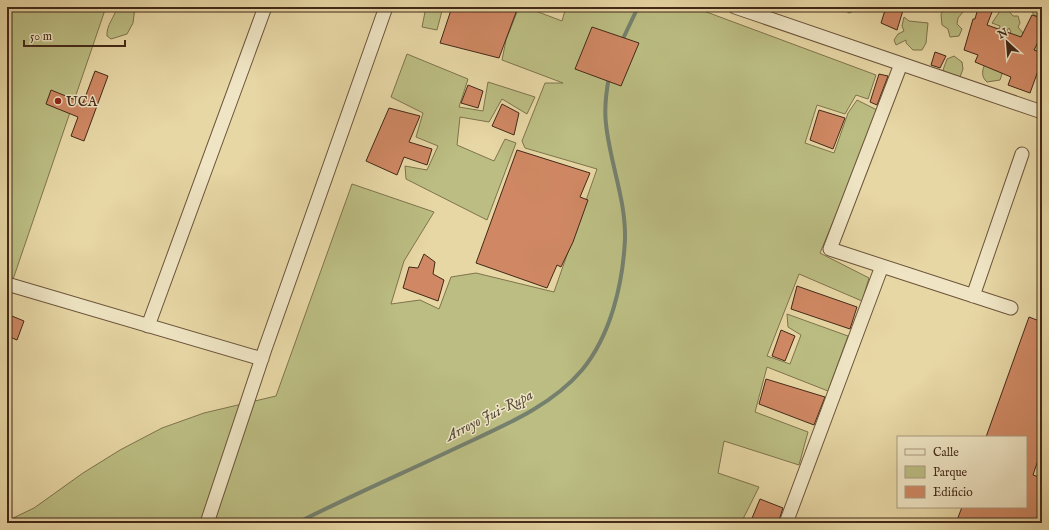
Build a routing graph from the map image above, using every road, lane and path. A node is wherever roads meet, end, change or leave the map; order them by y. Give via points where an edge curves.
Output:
1 (265, 7) edge
2 (386, 7) edge
3 (735, 7) edge
4 (901, 64) junction
5 (1042, 112) edge
6 (1022, 154) dead end
7 (882, 266) junction
8 (7, 284) edge
9 (973, 296) junction
10 (1011, 308) dead end
11 (148, 326) junction
12 (262, 359) junction
13 (207, 523) edge
14 (786, 523) edge

1 - 11 street
2 - 12 street
3 - 4 street
4 - 5 street
4 - 7 street via 830,249
6 - 9 street
7 - 9 street
7 - 14 street
8 - 11 street
9 - 10 street
11 - 12 street
12 - 13 street

